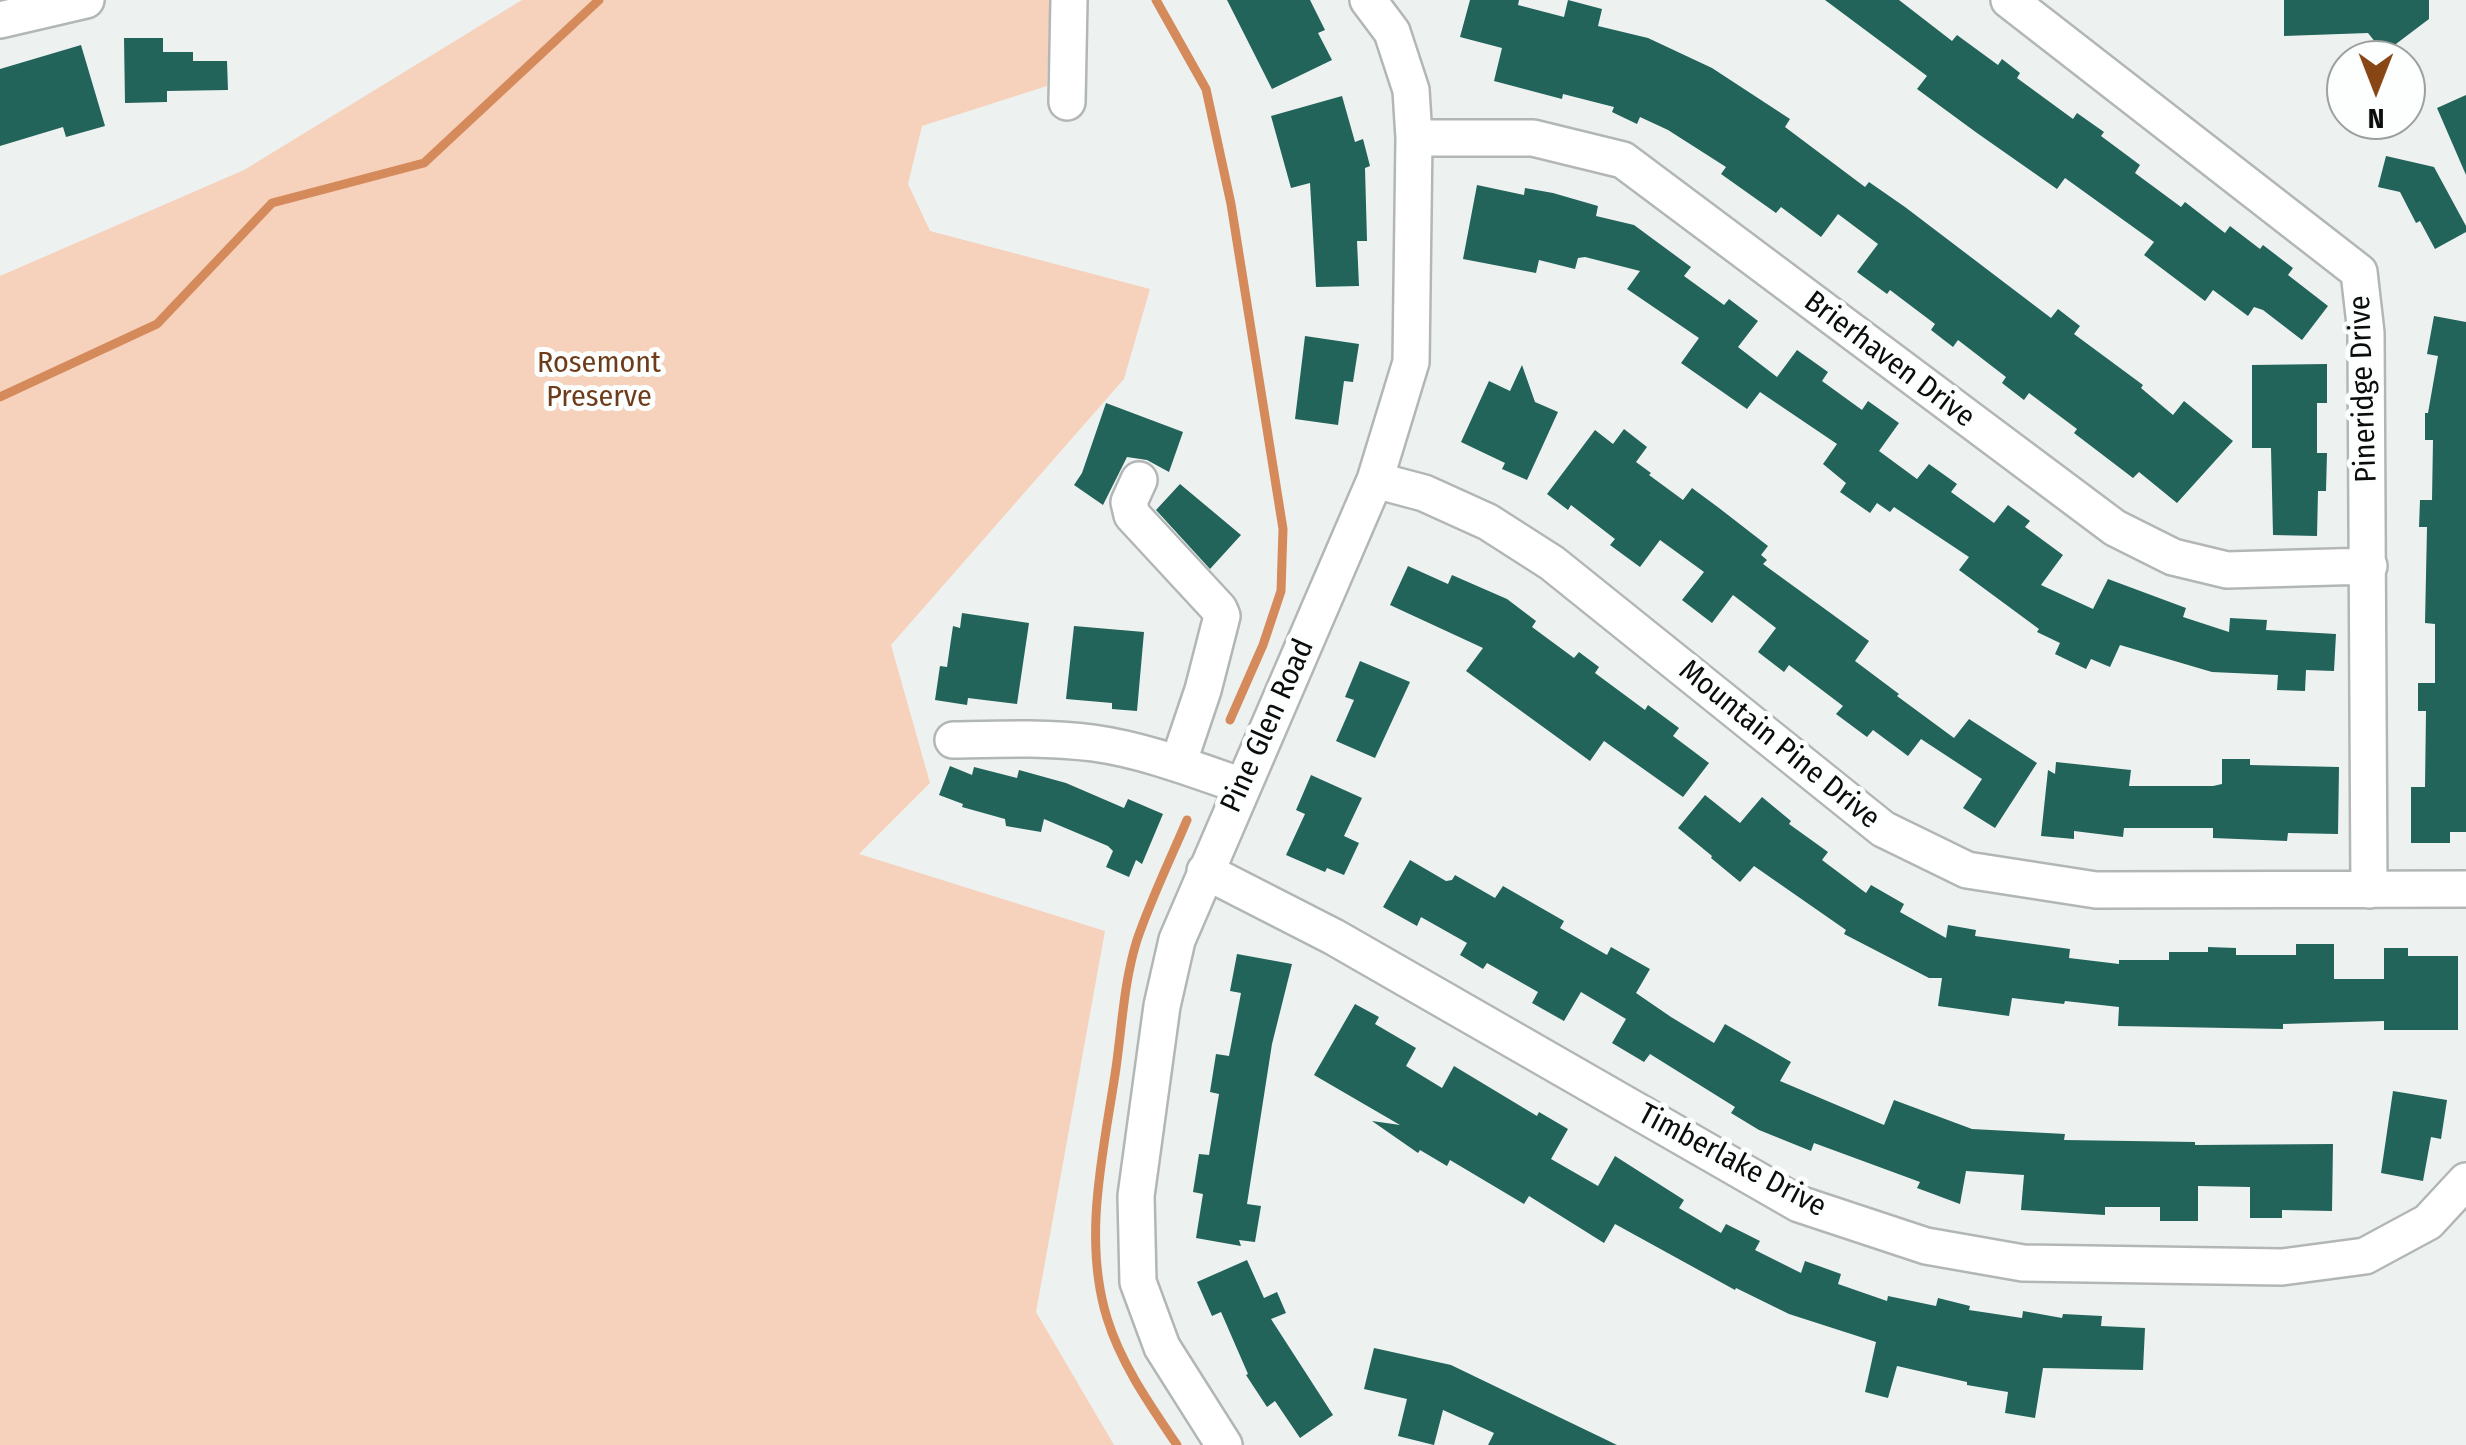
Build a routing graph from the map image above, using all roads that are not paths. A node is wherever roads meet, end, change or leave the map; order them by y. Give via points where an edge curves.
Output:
1 (86, 0) edge
2 (1069, 0) edge
3 (1368, 0) edge
4 (2009, 0) edge
5 (0, 20) edge
6 (1067, 102) dead end
7 (1414, 138) junction
8 (1140, 480) dead end
9 (1376, 480) junction
10 (2369, 566) junction
11 (953, 740) dead end
12 (1178, 764) junction
13 (1242, 786) junction
14 (1205, 871) junction
15 (2466, 889) edge
16 (2369, 890) junction
17 (2466, 1182) edge
18 (1224, 1445) edge

1 - 5 street
2 - 6 street
3 - 7 street, Pine Glen Road via 1392,32 1411,90
4 - 10 street, Pineridge Drive via 2359,272
7 - 9 street, Pine Glen Road via 1411,362
7 - 10 street, Brierhaven Drive via 1533,138 1623,160 2115,528 2173,557 2228,570
8 - 12 street via 1128,502 1132,514 1222,616
9 - 13 street, Pine Glen Road
9 - 16 street, Mountain Pine Drive via 1488,522 1552,563 1883,829 1967,870 2096,890
10 - 16 street, Pineridge Drive
11 - 12 street via 1081,742
12 - 13 street
13 - 14 street, Pine Glen Road
14 - 17 street, Timberlake Drive via 1334,937 1799,1204 1926,1246 2022,1263 2282,1267 2364,1256 2428,1222
14 - 18 street, Pine Glen Road via 1177,940 1162,1006 1135,1239 1138,1282 1162,1346
15 - 16 street, Mountain Pine Drive

